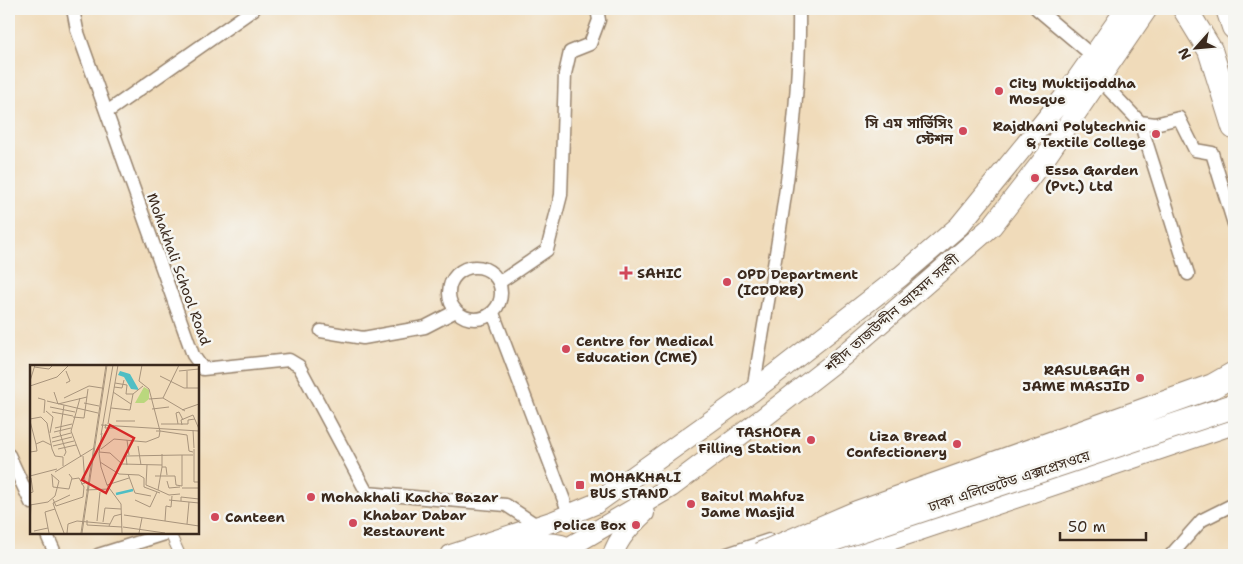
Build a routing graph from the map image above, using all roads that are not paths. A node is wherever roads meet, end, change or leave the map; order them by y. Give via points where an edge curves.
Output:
1 (73, 9) edge
2 (254, 9) edge
3 (597, 9) edge
4 (799, 9) edge
5 (1037, 9) edge
6 (1126, 9) edge
7 (1147, 9) edge
8 (1185, 9) edge
9 (1228, 9) edge
10 (1234, 27) edge
11 (1094, 57) junction
12 (1100, 79) junction
13 (107, 112) junction
14 (1140, 122) junction
15 (1234, 127) edge
16 (1234, 224) edge
17 (1188, 274) dead end
18 (500, 282) junction
19 (456, 311) junction
20 (493, 313) junction
21 (321, 331) dead end
22 (1234, 376) edge
23 (752, 391) junction
24 (1234, 406) edge
25 (1234, 416) edge
26 (1234, 422) edge
27 (9, 455) edge
28 (671, 487) junction
29 (29, 494) edge
30 (1234, 504) edge
31 (554, 521) junction
32 (47, 534) edge
33 (166, 534) edge
34 (170, 534) edge
35 (569, 553) edge
36 (56, 555) edge
37 (98, 555) edge
38 (180, 555) edge
39 (451, 555) edge
40 (490, 555) edge
41 (613, 555) edge
42 (724, 555) edge
43 (758, 555) edge
44 (784, 555) edge
45 (812, 555) edge
46 (840, 555) edge
47 (1172, 555) edge

1 - 13 street, Mohakhali School Road via 77,30
2 - 13 street
3 - 18 street via 599,20 590,44 570,52 565,74 562,195 547,250
4 - 23 street via 799,60 788,172
5 - 11 street
6 - 11 main road, শহীদ তাজউদ্দীন আহমদ সরণী
7 - 12 main road, শহীদ তাজউদ্দীন আহমদ সরণী
8 - 15 highway via 1210,50
9 - 10 highway
11 - 23 main road, শহীদ তাজউদ্দীন আহমদ সরণী via 959,226 844,322
12 - 14 street
12 - 28 main road, শহীদ তাজউদ্দীন আহমদ সরণী via 992,226 844,355
13 - 31 street, Mohakhali School Road via 193,355 203,369 289,360 299,366 367,493 506,505
14 - 16 street via 1155,124 1179,118 1194,150 1212,153
14 - 17 street
18 - 19 street via 484,268 467,268 453,278 449,295
18 - 20 street via 502,298
19 - 20 street via 470,319
19 - 21 street via 425,327 363,338
20 - 31 street
22 - 42 street
22 - 43 highway, bridge via 840,520
23 - 31 main road, শহীদ তাজউদ্দীন আহমদ সরণী via 610,494
24 - 44 highway, ঢাকা এলিভেটেড এক্সপ্রেসওয়ে, bridge
25 - 45 street via 1159,438 1030,487
26 - 46 highway, ঢাকা এলিভেটেড এক্সপ্রেসওয়ে
27 - 29 street
28 - 35 main road, শহীদ তাজউদ্দীন আহমদ সরণী
28 - 41 main road via 632,523
30 - 47 street via 1202,520
31 - 39 main road, শহীদ তাজউদ্দীন আহমদ সরণী
32 - 36 street
33 - 37 street
34 - 38 street
35 - 40 main road via 562,545 548,543

